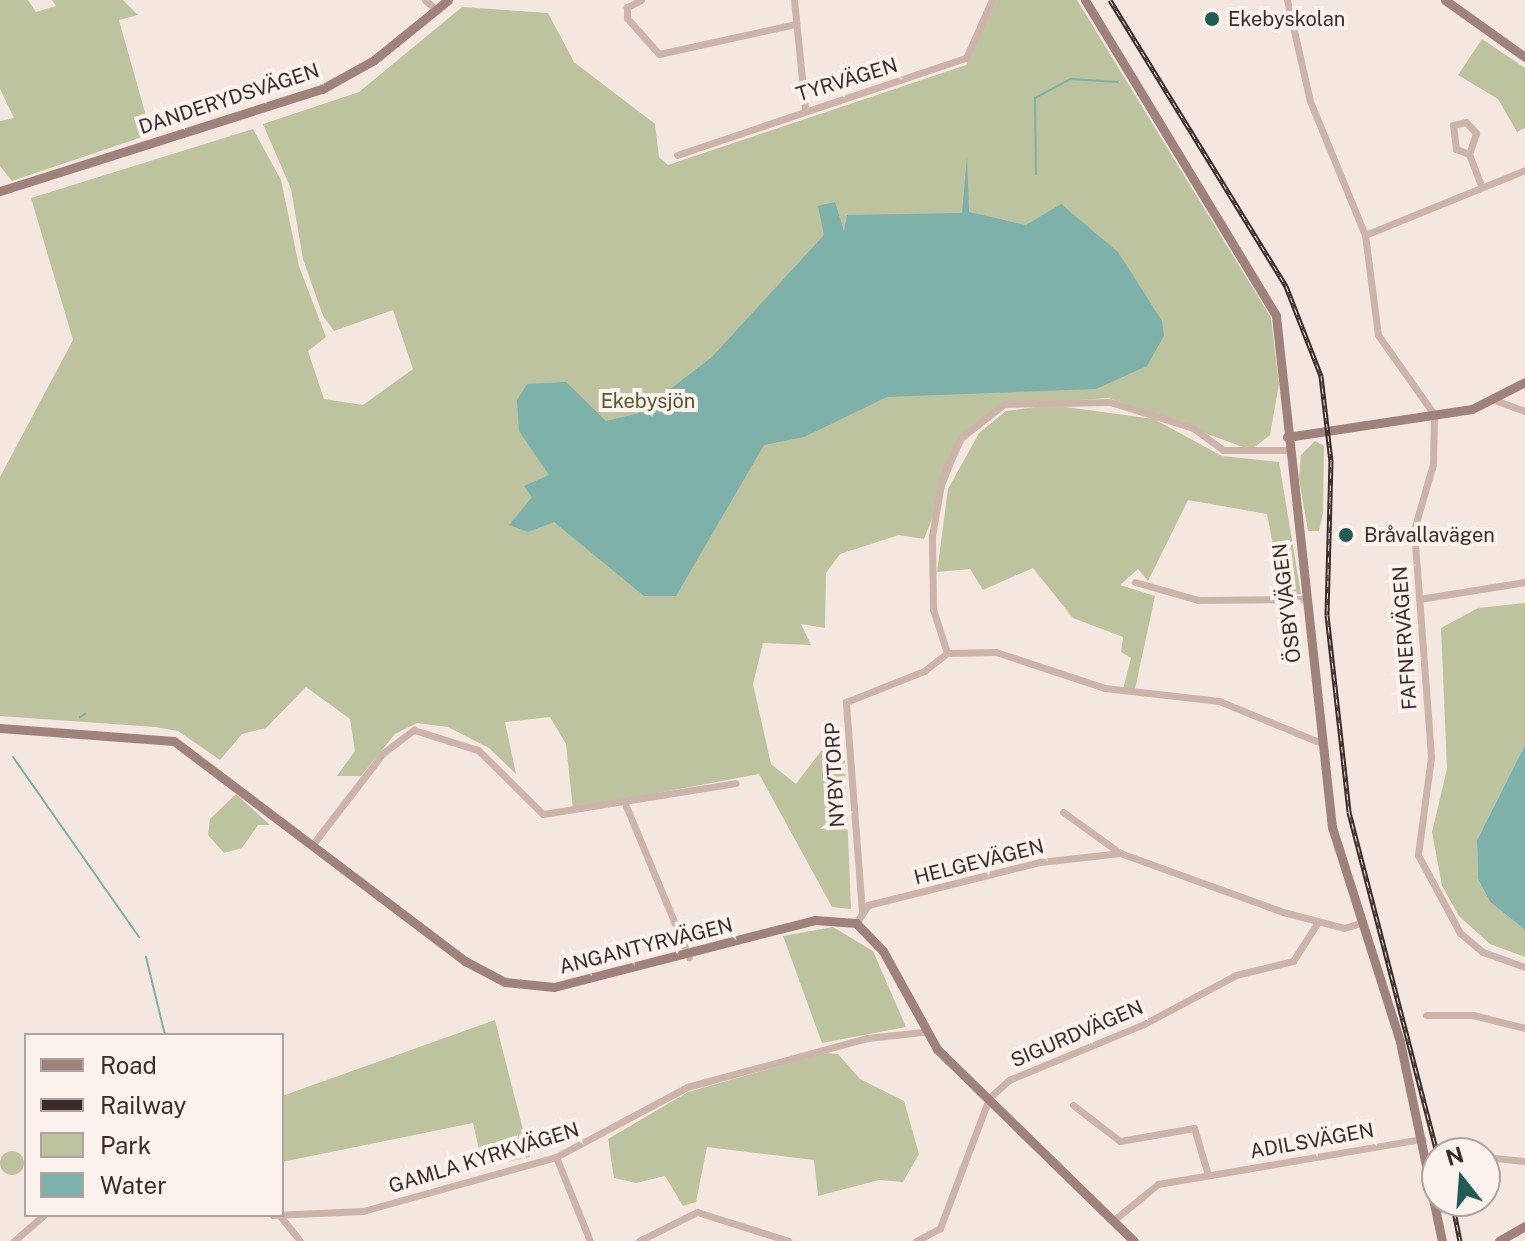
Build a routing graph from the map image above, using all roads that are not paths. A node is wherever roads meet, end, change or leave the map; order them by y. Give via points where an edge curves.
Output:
1 (425, 0) edge
2 (448, 0) edge
3 (641, 0) edge
4 (794, 0) edge
5 (992, 0) edge
6 (1085, 0) edge
7 (1287, 0) edge
8 (1445, 0) edge
9 (437, 10) junction
10 (795, 24) junction
11 (1525, 57) edge
12 (805, 109) junction
13 (1469, 154) junction
14 (677, 155) dead end
15 (1525, 170) edge
16 (1480, 183) junction
17 (0, 191) edge
18 (1365, 235) junction
19 (1525, 382) edge
20 (1497, 401) junction
21 (1525, 411) edge
22 (1434, 414) junction
23 (1287, 437) junction
24 (1288, 450) junction
25 (1135, 582) dead end
26 (1525, 582) edge
27 (1305, 599) junction
28 (1419, 599) junction
29 (947, 653) junction
30 (0, 728) edge
31 (1319, 742) junction
32 (736, 783) dead end
33 (626, 806) junction
34 (1063, 812) dead end
35 (313, 844) junction
36 (1120, 853) junction
37 (862, 912) junction
38 (1318, 922) junction
39 (856, 923) junction
40 (1360, 923) junction
41 (689, 957) junction
42 (1525, 967) edge
43 (1426, 1015) dead end
44 (1525, 1028) edge
45 (923, 1032) junction
46 (989, 1098) junction
47 (1073, 1105) dead end
48 (1422, 1137) edge
49 (1421, 1139) edge
50 (556, 1157) junction
51 (1501, 1159) edge
52 (1525, 1161) edge
53 (1208, 1175) junction
54 (284, 1216) edge
55 (42, 1217) edge
56 (277, 1217) edge
57 (1437, 1217) edge
58 (1114, 1220) junction
59 (1525, 1226) edge
60 (14, 1241) edge
61 (300, 1241) edge
62 (590, 1241) edge
63 (639, 1241) edge
64 (789, 1241) edge
65 (916, 1241) edge
66 (1134, 1241) edge
67 (1442, 1241) edge
68 (1499, 1241) edge

1 - 9 street
2 - 9 street, DANDERYDSVÄGEN
3 - 10 street via 627,7 627,18 659,54
4 - 10 street
5 - 12 street, TYRVÄGEN via 966,58
6 - 23 street, ÖSBYVÄGEN via 1276,316
7 - 18 street via 1310,101
8 - 11 street
9 - 17 street, DANDERYDSVÄGEN via 374,60 322,89
10 - 12 street
12 - 14 street, TYRVÄGEN
13 - 13 street via 1456,149 1453,125 1472,125 1478,139
13 - 16 street
15 - 16 street
16 - 18 street
18 - 22 street via 1378,335
19 - 20 street
20 - 21 street
20 - 22 street
22 - 23 street
22 - 28 street, FAFNERVÄGEN via 1435,453 1414,530
23 - 24 street, ÖSBYVÄGEN
24 - 27 street, ÖSBYVÄGEN
24 - 29 street via 1223,450 1193,428 1141,408 1087,399 1004,404 979,419 951,458 936,508 933,609
25 - 27 street via 1198,600
26 - 28 street
27 - 31 street, ÖSBYVÄGEN
28 - 42 street, FAFNERVÄGEN via 1431,757 1418,855 1460,933 1483,952
29 - 31 street via 996,652 1105,688 1219,701
29 - 37 street, NYBYTORP via 924,671 846,702
30 - 35 street, ANGANTYRVÄGEN via 174,741
31 - 40 street, ÖSBYVÄGEN via 1332,827
32 - 33 street
33 - 35 street via 543,814 478,750 414,730 383,753
33 - 41 street
34 - 36 street, HELGEVÄGEN
35 - 41 street, ANGANTYRVÄGEN via 465,961 505,982 554,987
36 - 37 street, HELGEVÄGEN via 1040,862
36 - 38 street, HELGEVÄGEN
37 - 39 street
38 - 40 street, HELGEVÄGEN
38 - 46 street, SIGURDVÄGEN via 1293,961 1236,975 1144,1024 1009,1080
39 - 41 street, ANGANTYRVÄGEN via 815,920
39 - 45 street via 883,951
40 - 48 street, ÖSBYVÄGEN via 1400,1042
43 - 44 street via 1473,1015
45 - 46 street
45 - 50 street, GAMLA KYRKVÄGEN via 867,1038 687,1087
46 - 58 street
46 - 65 street via 957,1196 940,1228
47 - 53 street via 1120,1141 1194,1128
49 - 53 street, ADILSVÄGEN
50 - 54 street, GAMLA KYRKVÄGEN via 363,1211
50 - 62 street
51 - 52 street
53 - 58 street, ADILSVÄGEN via 1158,1184
55 - 60 street
56 - 61 street
57 - 67 street, ÖSBYVÄGEN
58 - 66 street
59 - 68 street
63 - 64 street via 697,1212

